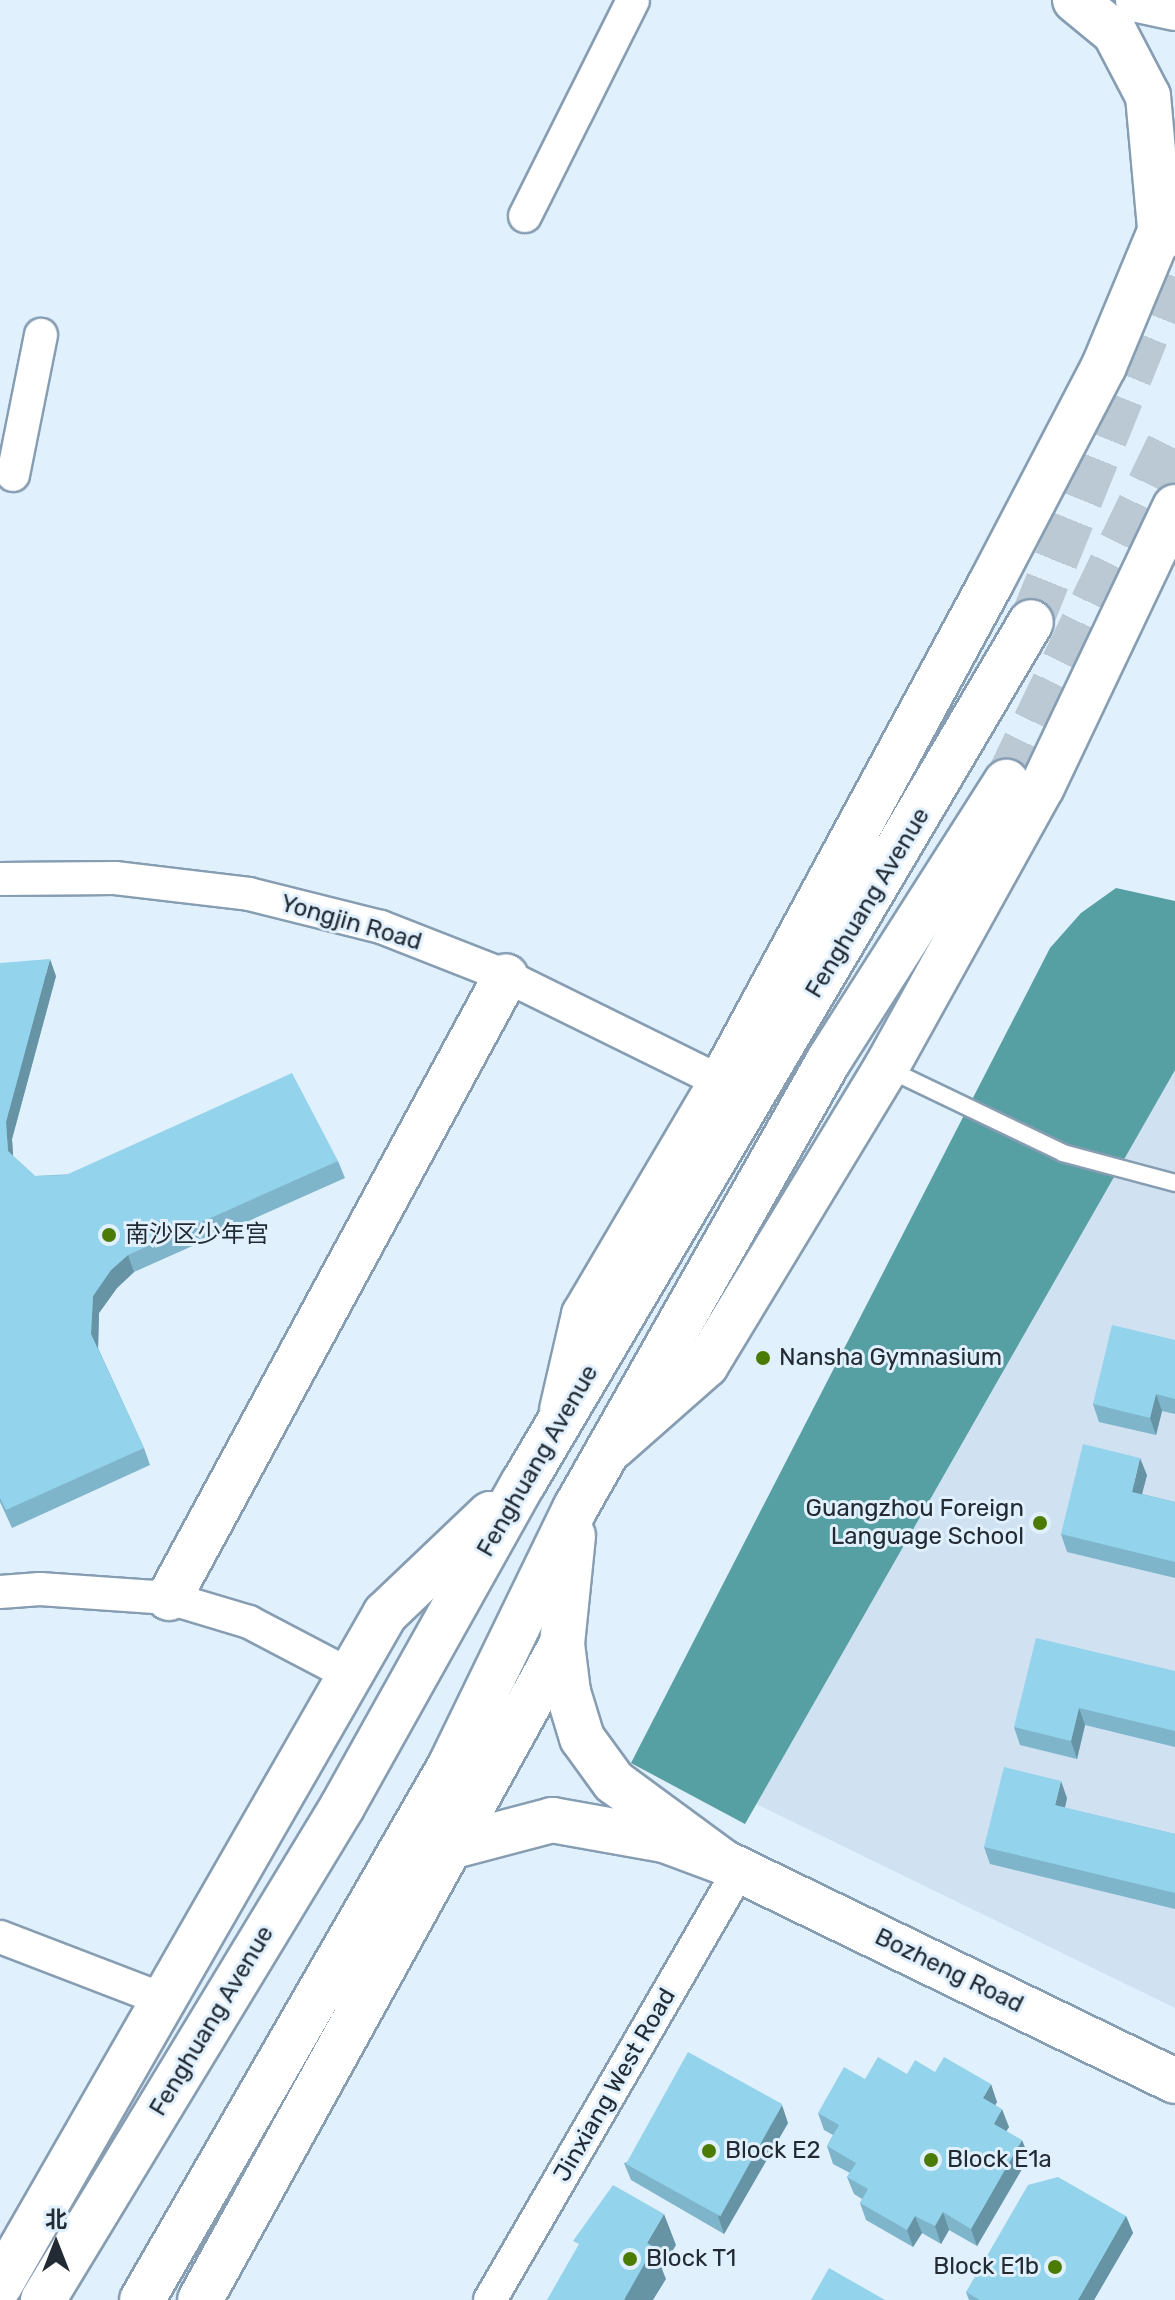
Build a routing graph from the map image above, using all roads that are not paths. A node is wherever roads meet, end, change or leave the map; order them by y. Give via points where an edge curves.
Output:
1 (633, 0) edge
2 (1075, 0) edge
3 (1138, 0) edge
4 (1175, 8) edge
5 (1175, 194) edge
6 (525, 216) dead end
7 (1161, 238) junction
8 (41, 335) dead end
9 (13, 475) dead end
10 (1175, 507) edge
11 (1031, 622) tunnel mouth
12 (1006, 782) tunnel mouth
13 (0, 879) edge
14 (506, 976) junction
15 (886, 1068) junction
16 (721, 1082) junction
17 (1175, 1183) edge
18 (558, 1425) junction
19 (606, 1454) junction
20 (524, 1482) junction
21 (576, 1507) junction
22 (0, 1592) edge
23 (169, 1598) junction
24 (562, 1644) junction
25 (350, 1675) junction
26 (450, 1847) junction
27 (732, 1866) junction
28 (0, 1937) edge
29 (164, 2000) junction
30 (1175, 2081) edge
31 (0, 2285) edge
32 (43, 2300) edge
33 (142, 2300) edge
34 (200, 2300) edge
35 (490, 2300) edge

1 - 6 street
2 - 7 main road via 1115,33 1148,96
3 - 4 main road
5 - 7 main road
7 - 16 main road via 1104,366
8 - 9 street
10 - 15 main road via 1042,787
11 - 18 main road, Fenghuang Avenue
12 - 19 main road, Fenghuang Avenue via 829,1060
13 - 14 street, Yongjin Road via 115,878 249,894 381,927
14 - 16 street, Yongjin Road
14 - 23 main road
15 - 17 lane via 1063,1153
15 - 19 main road via 706,1365
16 - 18 main road via 584,1315
18 - 20 main road, Fenghuang Avenue
19 - 21 main road, Fenghuang Avenue
20 - 25 main road via 385,1614
20 - 32 main road, Fenghuang Avenue via 342,1807
21 - 24 main road
21 - 33 main road, Fenghuang Avenue via 450,1766
22 - 23 street via 40,1589
23 - 25 street via 249,1622
24 - 26 main road
24 - 27 main road via 568,1692 582,1738 614,1782
25 - 29 main road
26 - 27 main road via 552,1820 664,1840
26 - 34 main road
27 - 30 main road, Bozheng Road
27 - 35 street, Jinxiang West Road
28 - 29 street
29 - 31 main road

